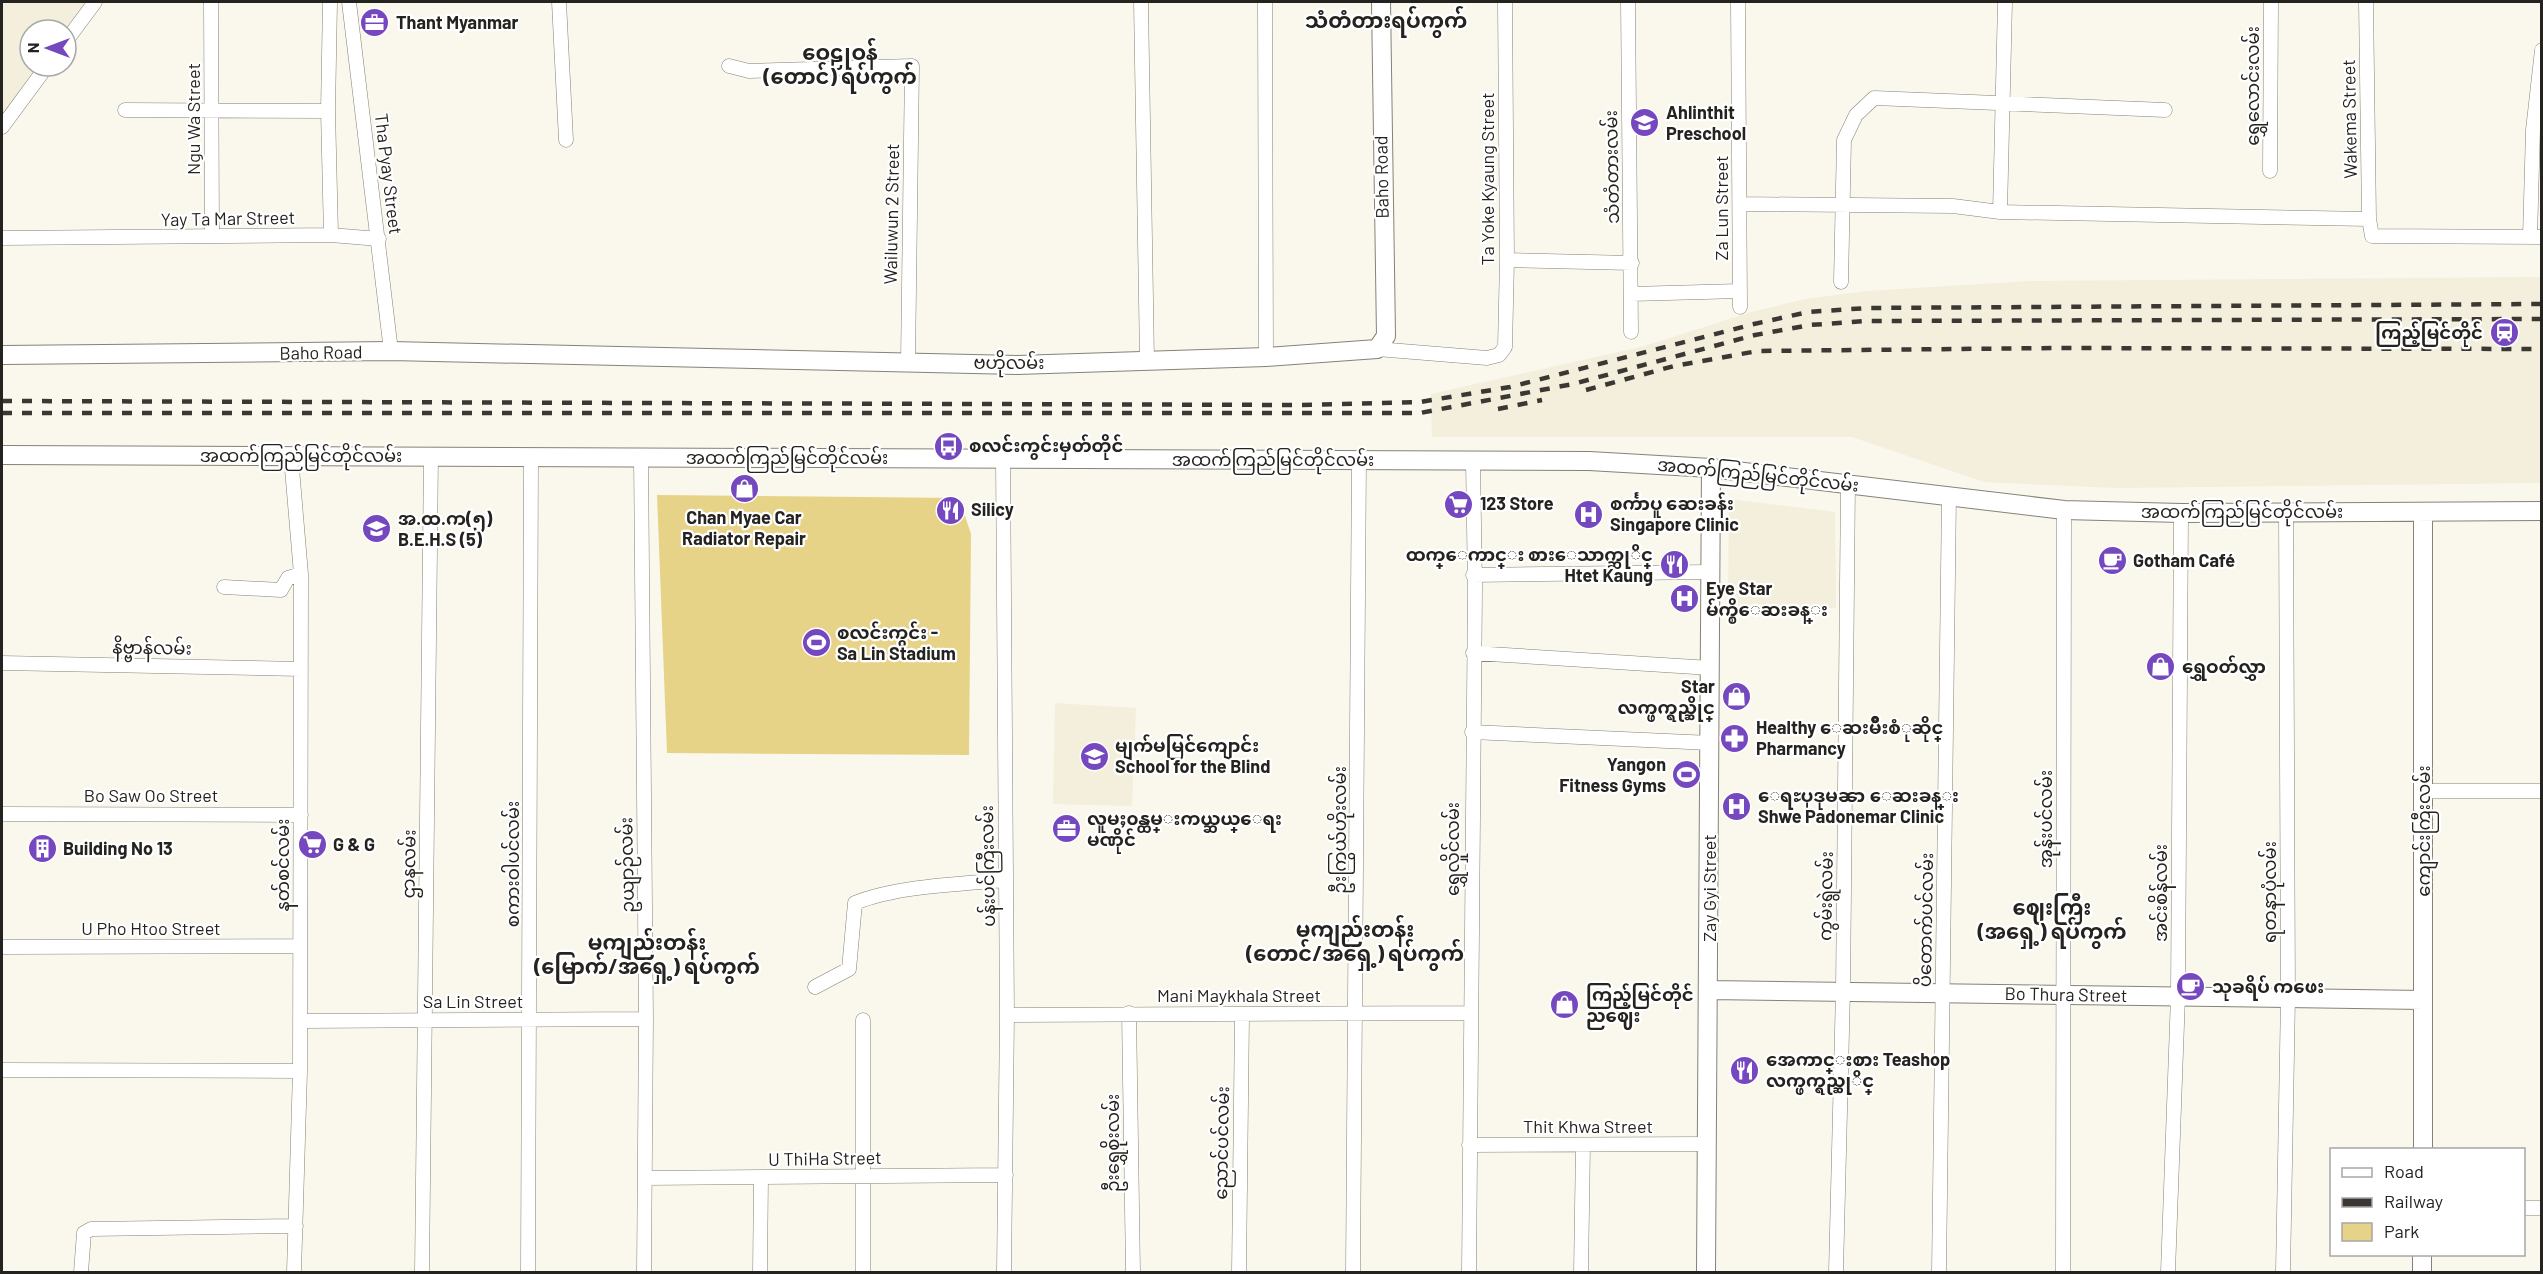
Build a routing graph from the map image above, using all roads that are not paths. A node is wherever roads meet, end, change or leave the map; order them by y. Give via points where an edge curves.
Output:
1 (95, 2) edge
2 (211, 2) edge
3 (330, 2) edge
4 (349, 2) edge
5 (559, 2) edge
6 (1141, 2) edge
7 (1266, 2) edge
8 (1381, 2) edge
9 (1505, 2) edge
10 (1628, 2) edge
11 (1738, 2) edge
12 (2005, 2) edge
13 (2271, 2) edge
14 (2366, 2) edge
15 (78, 25) edge
16 (2541, 50) edge
17 (729, 66) dead end
18 (38, 78) edge
19 (2001, 103) junction
20 (125, 110) dead end
21 (212, 110) junction
22 (2165, 110) dead end
23 (328, 111) junction
24 (2, 127) edge
25 (566, 140) dead end
26 (2270, 171) dead end
27 (1740, 204) junction
28 (1842, 204) junction
29 (2000, 212) junction
30 (2369, 219) junction
31 (331, 235) junction
32 (212, 236) junction
33 (2536, 237) edge
34 (2, 238) edge
35 (379, 239) junction
36 (1507, 260) junction
37 (1632, 262) junction
38 (1841, 282) dead end
39 (1740, 291) junction
40 (1631, 294) junction
41 (1740, 307) dead end
42 (1631, 332) dead end
43 (1377, 349) junction
44 (391, 351) junction
45 (2, 355) edge
46 (641, 356) joint
47 (1266, 357) junction
48 (1147, 360) junction
49 (908, 362) junction
50 (2, 455) edge
51 (431, 456) junction
52 (531, 456) junction
53 (291, 457) junction
54 (641, 457) junction
55 (1359, 459) junction
56 (1003, 460) junction
57 (1473, 461) junction
58 (1711, 468) junction
59 (1848, 483) junction
60 (1949, 495) junction
61 (2064, 510) junction
62 (2286, 512) junction
63 (2423, 512) junction
64 (2541, 512) edge
65 (2181, 513) junction
66 (1711, 572) junction
67 (301, 574) junction
68 (1473, 575) junction
69 (224, 587) dead end
70 (1473, 653) junction
71 (2, 663) edge
72 (1711, 668) junction
73 (301, 669) junction
74 (1472, 732) junction
75 (1711, 743) junction
76 (2425, 791) junction
77 (2541, 791) edge
78 (2, 814) edge
79 (301, 815) junction
80 (1006, 880) junction
81 (300, 946) junction
82 (2, 947) edge
83 (815, 987) dead end
84 (1709, 990) junction
85 (1843, 991) junction
86 (1943, 993) junction
87 (2063, 995) junction
88 (2178, 996) junction
89 (2288, 998) junction
90 (2423, 1000) junction
91 (1129, 1013) junction
92 (1470, 1013) junction
93 (1357, 1014) junction
94 (1007, 1015) junction
95 (1242, 1015) junction
96 (646, 1019) junction
97 (425, 1020) junction
98 (530, 1020) junction
99 (863, 1020) dead end
100 (300, 1021) junction
101 (2, 1070) edge
102 (300, 1071) junction
103 (1707, 1144) junction
104 (1470, 1145) junction
105 (1583, 1145) junction
106 (2423, 1148) edge
107 (1006, 1175) junction
108 (863, 1176) junction
109 (645, 1178) junction
110 (761, 1178) junction
111 (2525, 1208) edge
112 (2541, 1208) edge
113 (296, 1226) junction
114 (2422, 1256) edge
115 (81, 1272) edge
116 (294, 1272) edge
117 (422, 1272) edge
118 (528, 1272) edge
119 (644, 1272) edge
120 (760, 1272) edge
121 (863, 1272) edge
122 (1004, 1272) edge
123 (1133, 1272) edge
124 (1239, 1272) edge
125 (1353, 1272) edge
126 (1469, 1272) edge
127 (1581, 1272) edge
128 (1706, 1272) edge
129 (1836, 1272) edge
130 (1939, 1272) edge
131 (2063, 1272) edge
132 (2168, 1272) edge
133 (2283, 1272) edge
134 (2422, 1272) edge

1 - 15 street
2 - 21 street, Ngu Wa Street
3 - 23 street
4 - 35 street, Tha Pyay Street
5 - 25 street
6 - 48 street
7 - 47 street
8 - 43 main road, Baho Road via 1386,336
9 - 36 street, Ta Yoke Kyaung Street
10 - 37 street, သံတံတားလမ်း
11 - 27 street, Za Lun Street
12 - 19 street
13 - 26 street, ရွှေလောင်းလမ်း
14 - 30 street, Wakema Street
16 - 33 street via 2534,130
17 - 49 street, Wailuwun 2 Street via 749,71 912,66
18 - 24 street
19 - 22 street
19 - 28 street via 1874,98 1856,115 1844,140
19 - 29 street
20 - 21 street
21 - 23 street
21 - 32 street, Ngu Wa Street
23 - 31 street
27 - 28 street
27 - 39 street, Za Lun Street
28 - 29 street via 1953,206
28 - 38 street
29 - 30 street
30 - 33 street, Wakema Street via 2372,236
31 - 32 street, Yay Ta Mar Street
31 - 35 street, Yay Ta Mar Street
32 - 34 street, Yay Ta Mar Street
35 - 44 street, Tha Pyay Street
36 - 37 street
36 - 43 street, Ta Yoke Kyaung Street via 1505,347 1498,355 1486,358
37 - 40 street, သံတံတားလမ်း
39 - 40 street
39 - 41 street, Za Lun Street
40 - 42 street, သံတံတားလမ်း
43 - 47 main road, ဗဟိုလမ်း
44 - 45 main road, Baho Road
44 - 46 main road, Baho Road
46 - 49 main road, ဗဟိုလမ်း
47 - 48 main road, ဗဟိုလမ်း
48 - 49 main road, ဗဟိုလမ်း via 1017,365
50 - 53 main road, အထက်ကြည်မြင်တိုင်လမ်း
51 - 52 main road, အထက်ကြည်မြင်တိုင်လမ်း
51 - 53 main road, အထက်ကြည်မြင်တိုင်လမ်း
51 - 97 street, ဌာနလမ်း
52 - 54 main road, အထက်ကြည်မြင်တိုင်လမ်း
52 - 98 street, စကားဝါပင်လမ်း
53 - 67 street, နတ်စင်လမ်း
54 - 56 main road, အထက်ကြည်မြင်တိုင်လမ်း
54 - 96 street, ဥယျာဉ်လမ်း
55 - 56 main road, အထက်ကြည်မြင်တိုင်လမ်း
55 - 57 main road, အထက်ကြည်မြင်တိုင်လမ်း
55 - 93 street, ဦးကြွယ်ဟိုးလမ်း
56 - 80 street, ပန်းပင်ကြီးလမ်း
57 - 58 main road, အထက်ကြည်မြင်တိုင်လမ်း via 1589,461
57 - 68 street, ရွှေလှိုင်လမ်း
58 - 59 main road, အထက်ကြည်မြင်တိုင်လမ်း
58 - 66 main road, Zay Gyi Street
59 - 60 main road, အထက်ကြည်မြင်တိုင်လမ်း
59 - 85 street, ကွမ်းရွဲလမ်း
60 - 61 main road, အထက်ကြည်မြင်တိုင်လမ်း
60 - 86 street, ပိတောက်ပင်လမ်း
61 - 65 main road, အထက်ကြည်မြင်တိုင်လမ်း
61 - 87 street, အုန်းပင်လမ်း
62 - 63 main road, အထက်ကြည်မြင်တိုင်လမ်း
62 - 65 main road, အထက်ကြည်မြင်တိုင်လမ်း
62 - 89 street, ရတနာပုံလမ်း
63 - 64 main road, အထက်ကြည်မြင်တိုင်လမ်း
63 - 76 main road, ကျောင်းကြီးလမ်း
65 - 88 street, အင်းစိန်လမ်း
66 - 68 street
66 - 72 main road, Zay Gyi Street
67 - 69 street via 288,578 280,590
67 - 73 street, နတ်စင်လမ်း
68 - 70 street, ရွှေလှိုင်လမ်း
70 - 72 street
70 - 74 street, ရွှေလှိုင်လမ်း
71 - 73 street, နိဗ္ဗာန်လမ်း
72 - 75 main road, Zay Gyi Street
73 - 79 street, နတ်စင်လမ်း
74 - 75 street
74 - 92 street, ရွှေလှိုင်လမ်း
75 - 84 main road, Zay Gyi Street
76 - 77 street
76 - 90 main road, ကျောင်းကြီးလမ်း
78 - 79 street, Bo Saw Oo Street
79 - 81 street, နတ်စင်လမ်း
80 - 83 street via 868,897 855,903 849,969
80 - 94 street, ပန်းပင်ကြီးလမ်း
81 - 82 street, U Pho Htoo Street
81 - 100 street, နတ်စင်လမ်း
84 - 85 main road, Bo Thura Street
84 - 103 main road, Zay Gyi Street
85 - 86 main road, Bo Thura Street
85 - 129 street, ကွမ်းရွဲလမ်း
86 - 87 main road, Bo Thura Street
86 - 130 street, ပိတောက်ပင်လမ်း
87 - 88 main road, Bo Thura Street
87 - 131 street, အုန်းပင်လမ်း
88 - 89 main road, Bo Thura Street
88 - 132 street, အင်းစိန်လမ်း
89 - 90 main road, Bo Thura Street
89 - 133 street, ရတနာပုံလမ်း
90 - 106 main road, ကျောင်းကြီးလမ်း
91 - 94 street, Mani Maykhala Street
91 - 95 street, Mani Maykhala Street
91 - 123 street, ဦးရွှေစိုးလမ်း
92 - 93 street, Mani Maykhala Street
92 - 104 street, ရွှေလှိုင်လမ်း
93 - 95 street, Mani Maykhala Street
93 - 125 street, ဦးကြွယ်ဟိုးလမ်း
94 - 107 street, ပန်းပင်ကြီးလမ်း
95 - 124 street, ညောင်ပင်လမ်း
96 - 98 street, Sa Lin Street
96 - 109 street, ဥယျာဉ်လမ်း
97 - 98 street, Sa Lin Street
97 - 100 street, Sa Lin Street
97 - 117 street, ဌာနလမ်း
98 - 118 street, စကားဝါပင်လမ်း
99 - 108 street
100 - 102 street, နတ်စင်လမ်း
101 - 102 street
102 - 113 street, နတ်စင်လမ်း
103 - 105 street, Thit Khwa Street
103 - 128 main road, Zay Gyi Street
104 - 105 street, Thit Khwa Street
104 - 126 street, ရွှေလှိုင်လမ်း
105 - 127 street
107 - 108 street, U ThiHa Street
107 - 122 street, ပန်းပင်ကြီးလမ်း
108 - 110 street, U ThiHa Street
108 - 121 street
109 - 110 street, U ThiHa Street
109 - 119 street, ဥယျာဉ်လမ်း
110 - 120 street
111 - 112 street
113 - 115 street via 91,1229 84,1233
113 - 116 street, နတ်စင်လမ်း
114 - 134 main road

